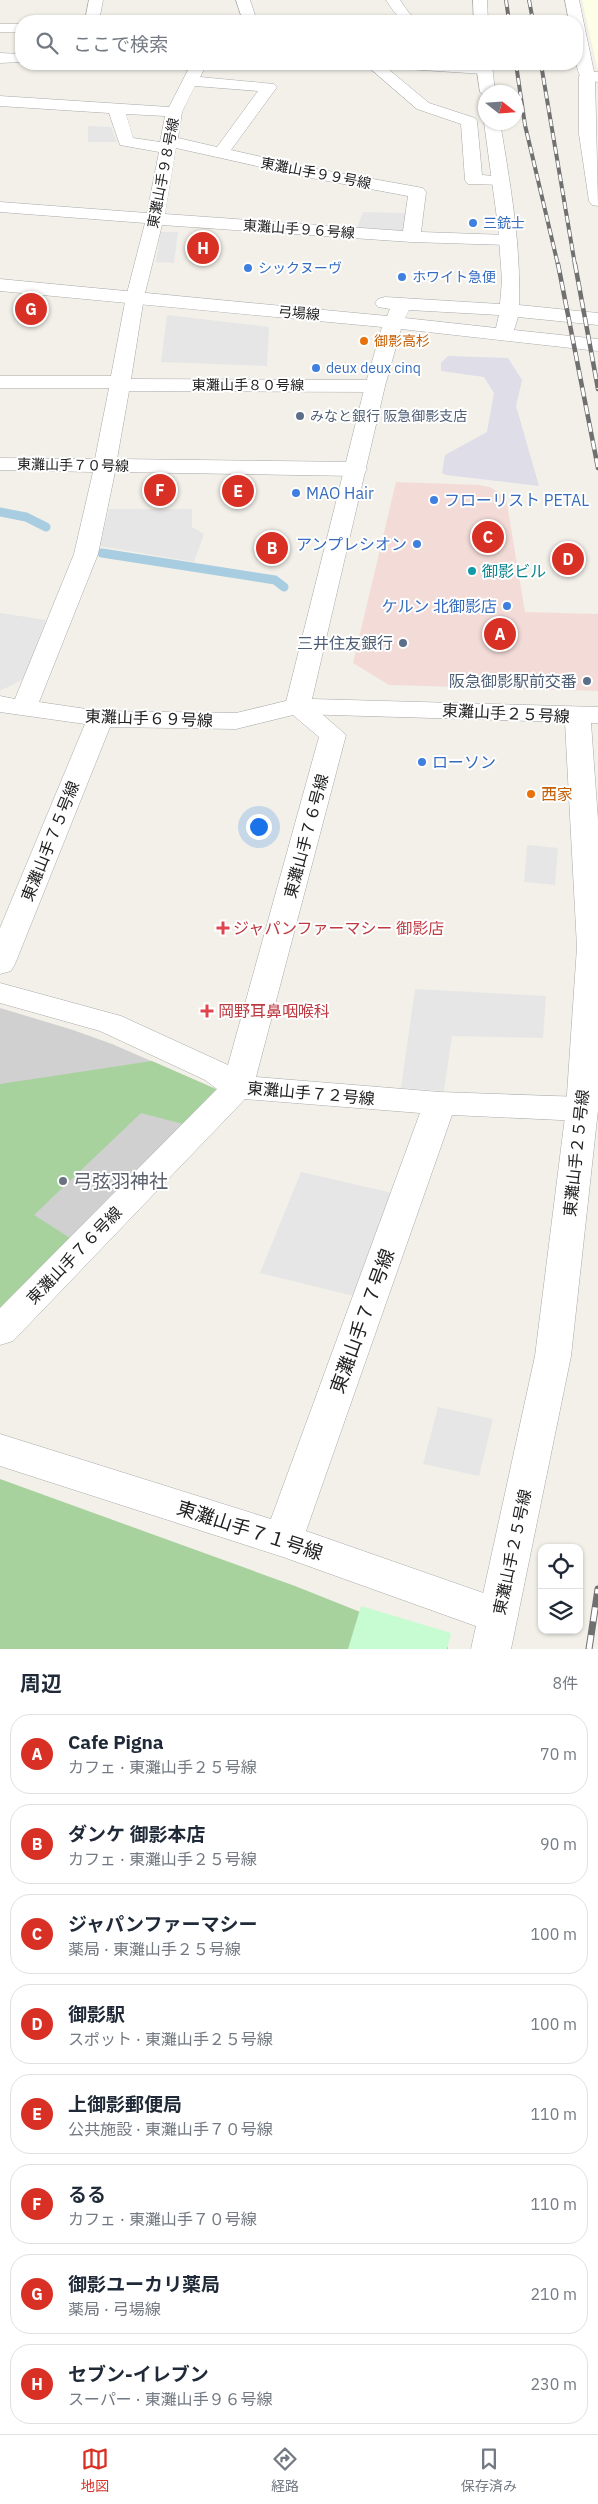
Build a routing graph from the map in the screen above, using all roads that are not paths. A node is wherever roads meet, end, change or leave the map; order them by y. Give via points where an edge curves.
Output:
1 (96, 0) edge
2 (243, 0) edge
3 (393, 0) edge
4 (480, 0) edge
5 (572, 0) edge
6 (93, 15) edge
7 (248, 15) edge
8 (403, 15) edge
9 (481, 15) edge
10 (575, 15) edge
11 (0, 28) edge
12 (15, 28) edge
13 (583, 46) edge
14 (0, 58) edge
15 (15, 58) edge
16 (196, 70) edge
17 (381, 70) edge
18 (485, 70) edge
19 (592, 76) edge
20 (191, 81) junction
21 (487, 85) edge
22 (0, 101) edge
23 (116, 108) junction
24 (174, 112) junction
25 (493, 130) edge
26 (169, 144) junction
27 (220, 153) junction
28 (500, 181) junction
29 (598, 201) edge
30 (0, 207) edge
31 (155, 219) junction
32 (410, 238) junction
33 (508, 240) junction
34 (0, 268) edge
35 (188, 285) dead end
36 (0, 286) edge
37 (137, 289) junction
38 (363, 301) dead end
39 (510, 310) junction
40 (398, 313) junction
41 (598, 318) edge
42 (504, 334) junction
43 (598, 345) edge
44 (0, 382) edge
45 (120, 383) junction
46 (375, 386) junction
47 (0, 464) edge
48 (105, 466) junction
49 (356, 469) junction
50 (12, 706) edge
51 (298, 706) junction
52 (588, 716) edge
53 (100, 719) junction
54 (0, 964) edge
55 (0, 993) edge
56 (238, 1087) junction
57 (440, 1103) junction
58 (582, 1109) junction
59 (0, 1331) edge
60 (0, 1450) edge
61 (283, 1540) junction
62 (495, 1633) edge

1 - 6 street
2 - 7 street
3 - 8 street
4 - 9 street
5 - 10 street
11 - 12 street
13 - 19 street
14 - 15 street
16 - 20 street
17 - 28 street via 423,106 469,121 474,180
18 - 21 street
19 - 29 street via 588,134
20 - 24 street, 東灘山手９８号線
20 - 27 street via 269,87
22 - 23 street
23 - 24 street
23 - 26 street, 東灘山手９９号線 via 126,142
24 - 26 street, 東灘山手９８号線
25 - 28 street
26 - 27 street, 東灘山手９９号線
26 - 31 street, 東灘山手９８号線
27 - 32 street, 東灘山手９９号線 via 417,192
28 - 33 street
30 - 31 street, 東灘山手９６号線
31 - 32 street, 東灘山手９６号線
31 - 37 street, 東灘山手９８号線
32 - 33 street, 東灘山手９６号線
33 - 39 street
34 - 37 street, 弓場線
35 - 37 street, 弓場線
36 - 37 street, 弓場線
37 - 40 street, 弓場線
37 - 45 street, 東灘山手９８号線
38 - 40 street, 弓場線
39 - 40 street, 弓場線
39 - 41 street, 弓場線
39 - 42 street
40 - 42 street, 弓場線
40 - 46 street
42 - 43 street, 弓場線
44 - 45 street, 東灘山手８０号線
45 - 46 street, 東灘山手８０号線
45 - 48 street, 東灘山手９８号線
46 - 49 street
47 - 48 street, 東灘山手７０号線
48 - 49 street, 東灘山手７０号線
48 - 50 street, 東灘山手９８号線 via 86,554
49 - 51 street
50 - 53 street, 東灘山手６９号線
51 - 52 street, 東灘山手２５号線
51 - 53 street, 東灘山手６９号線 via 236,721
51 - 56 street, 東灘山手７６号線 via 333,735
52 - 58 street, 東灘山手２５号線 via 592,947
53 - 54 street, 東灘山手７５号線
55 - 56 street, 東灘山手７２号線 via 110,1023 216,1072
56 - 57 street, 東灘山手７２号線
56 - 59 street, 東灘山手７６号線
57 - 58 street, 東灘山手７２号線
57 - 61 street, 東灘山手７７号線
58 - 62 street, 東灘山手２５号線 via 553,1356
60 - 61 street, 東灘山手７１号線
61 - 62 street, 東灘山手７１号線

